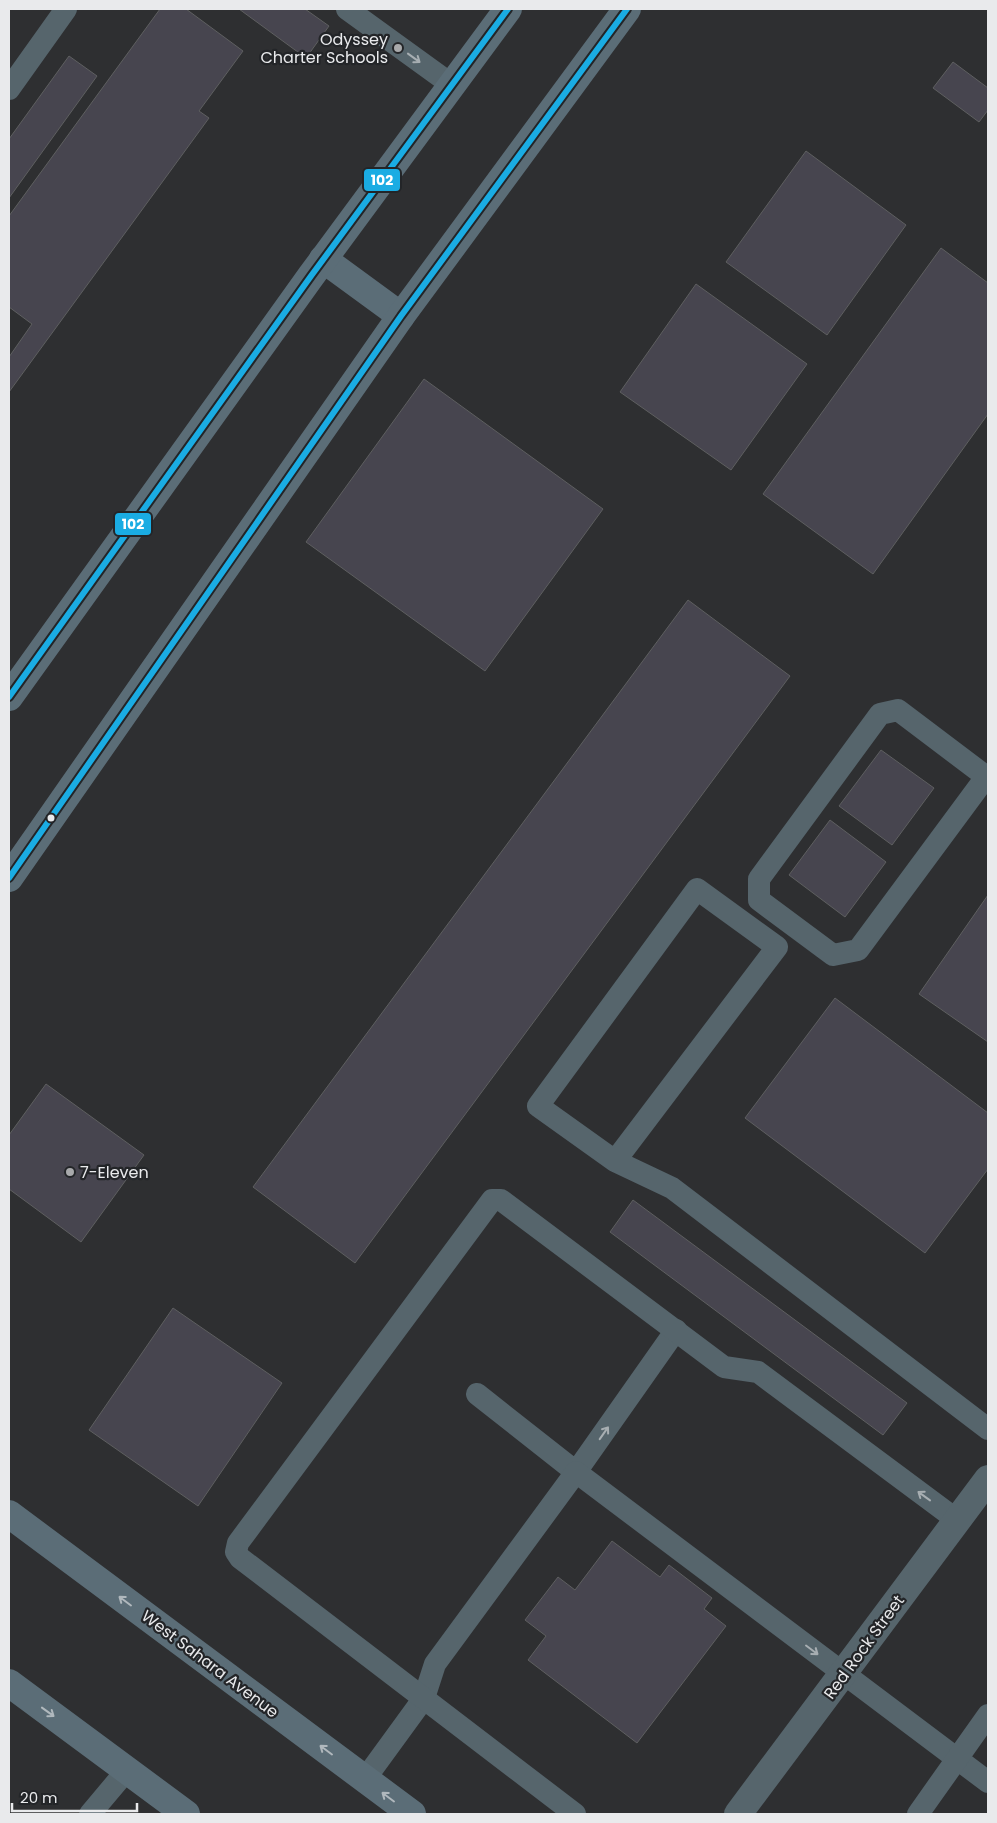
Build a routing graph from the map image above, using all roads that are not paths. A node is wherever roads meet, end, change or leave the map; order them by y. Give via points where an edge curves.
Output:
1 (66, 9) edge
2 (508, 9) edge
3 (627, 9) edge
4 (352, 10) edge
5 (452, 85) junction
6 (9, 89) edge
7 (323, 259) junction
8 (401, 316) junction
9 (9, 697) edge
10 (987, 777) edge
11 (9, 878) edge
12 (615, 1160) junction
13 (676, 1330) junction
14 (477, 1394) dead end
15 (988, 1429) edge
16 (576, 1472) junction
17 (988, 1479) edge
18 (9, 1514) edge
19 (957, 1520) junction
20 (844, 1674) junction
21 (9, 1683) edge
22 (424, 1698) junction
23 (988, 1715) edge
24 (957, 1759) junction
25 (126, 1770) junction
26 (365, 1779) junction
27 (988, 1782) edge
28 (566, 1811) edge
29 (90, 1814) edge
30 (186, 1814) edge
31 (412, 1814) edge
32 (738, 1814) edge
33 (918, 1814) edge

1 - 6 lane
2 - 5 main road
3 - 8 main road
4 -> 5 lane
5 - 7 main road
7 - 8 main road
7 - 9 main road
8 - 11 main road
10 - 10 lane via 898,710 880,714 759,879 759,900 834,955 858,950
12 - 12 lane via 538,1106 697,889 777,948
12 - 15 lane via 672,1188
16 -> 13 lane
19 -> 13 lane via 758,1372 724,1367
13 - 22 lane via 501,1200 492,1200 238,1543 236,1552 240,1558
14 - 16 lane
16 -> 20 lane
16 - 22 lane via 435,1664
17 - 19 street, Red Rock Street
26 -> 18 main road, West Sahara Avenue
19 - 20 street, Red Rock Street
20 - 24 lane
20 - 32 street, Red Rock Street
21 -> 25 main road
22 - 26 lane
22 - 28 lane
23 - 24 lane
24 - 27 lane
24 - 33 lane
25 - 29 lane
25 - 30 main road
31 -> 26 main road, West Sahara Avenue

